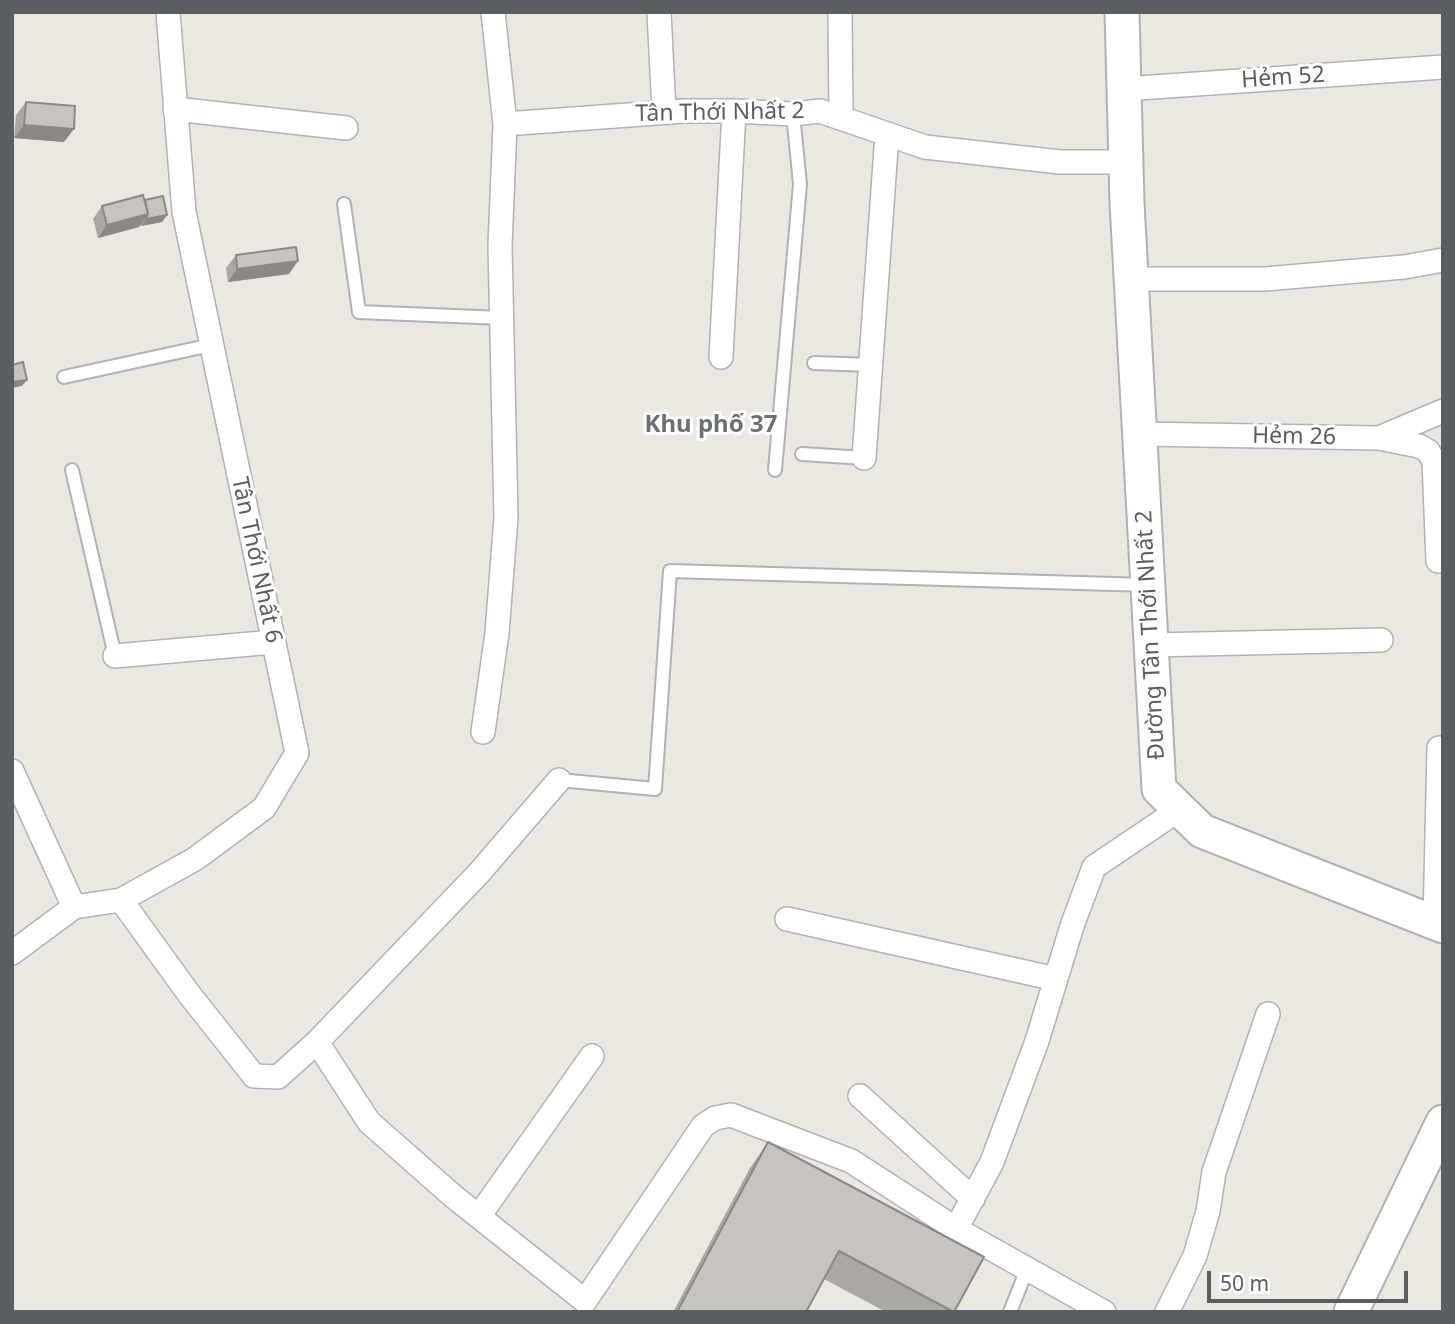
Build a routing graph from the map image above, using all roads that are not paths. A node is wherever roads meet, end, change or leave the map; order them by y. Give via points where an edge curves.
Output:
1 (167, 12) edge
2 (493, 12) edge
3 (659, 12) edge
4 (840, 12) edge
5 (1122, 12) edge
6 (1443, 67) edge
7 (1124, 89) junction
8 (175, 109) junction
9 (734, 111) junction
10 (664, 112) junction
11 (793, 114) junction
12 (841, 118) junction
13 (505, 124) junction
14 (346, 128) dead end
15 (887, 134) junction
16 (1126, 162) junction
17 (344, 204) dead end
18 (1443, 260) edge
19 (1132, 279) junction
20 (502, 318) junction
21 (211, 345) junction
22 (722, 357) dead end
23 (814, 363) dead end
24 (872, 365) junction
25 (64, 377) dead end
26 (1443, 411) edge
27 (1140, 434) junction
28 (1379, 438) junction
29 (802, 454) dead end
30 (864, 458) joint
31 (72, 470) dead end
32 (775, 470) dead end
33 (1438, 561) dead end
34 (1148, 585) junction
35 (1381, 640) dead end
36 (273, 642) junction
37 (1152, 645) junction
38 (115, 656) joint
39 (483, 732) dead end
40 (1439, 748) dead end
41 (12, 771) edge
42 (559, 780) joint
43 (1180, 809) junction
44 (121, 900) junction
45 (74, 907) junction
46 (787, 919) dead end
47 (1439, 924) edge
48 (12, 953) edge
49 (1056, 979) junction
50 (1269, 1014) dead end
51 (317, 1042) junction
52 (592, 1056) dead end
53 (860, 1096) dead end
54 (1443, 1122) edge
55 (973, 1199) junction
56 (479, 1216) junction
57 (956, 1229) junction
58 (1027, 1269) junction
59 (587, 1306) edge
60 (1010, 1312) edge
61 (1104, 1312) edge
62 (1167, 1312) edge
63 (1351, 1312) edge

1 - 8 street, Tân Thới Nhất 6
2 - 13 street
3 - 10 street
4 - 12 street
5 - 7 street, Đường Tân Thới Nhất 2
6 - 7 street, Hẻm 52
7 - 16 street, Đường Tân Thới Nhất 2
8 - 14 street
8 - 21 street, Tân Thới Nhất 6 via 184,212
9 - 10 street, Tân Thới Nhất 2
9 - 11 street, Tân Thới Nhất 2
9 - 22 street
10 - 13 street, Tân Thới Nhất 2
11 - 12 street, Tân Thới Nhất 2 via 820,111
11 - 32 lane via 800,184
12 - 15 street, Tân Thới Nhất 2
13 - 20 street
15 - 16 street, Tân Thới Nhất 2 via 925,147 1060,162
15 - 24 street
16 - 19 street, Đường Tân Thới Nhất 2
17 - 20 lane via 359,312
18 - 19 street via 1265,279
19 - 27 street, Đường Tân Thới Nhất 2
20 - 39 street via 506,517
21 - 25 lane
21 - 36 street, Tân Thới Nhất 6
23 - 24 lane
24 - 30 street
26 - 28 street, Hẻm 26
27 - 28 street, Hẻm 26
27 - 34 street, Đường Tân Thới Nhất 2
28 - 33 street via 1419,446 1434,461
29 - 30 lane
31 - 38 lane
34 - 37 street, Đường Tân Thới Nhất 2
34 - 42 lane via 670,571 655,789
35 - 37 street
36 - 38 street
36 - 44 street, Tân Thới Nhất 6 via 297,753 264,808 195,859
37 - 43 street, Đường Tân Thới Nhất 2 via 1159,789
40 - 47 street
41 - 45 street
42 - 51 street via 479,873
43 - 47 street, Đường Tân Thới Nhất 2 via 1202,831
43 - 49 street via 1094,867
44 - 45 street, Tân Thới Nhất 6
44 - 51 street via 254,1076 278,1077
45 - 48 street, Tân Thới Nhất 6
46 - 49 street
49 - 55 street via 992,1162
50 - 62 street via 1214,1172 1195,1256
51 - 56 street via 369,1122
52 - 56 street
53 - 55 street
54 - 63 street
55 - 57 street
56 - 59 street
57 - 58 street
57 - 59 street via 850,1161 731,1115 715,1118 703,1126
58 - 60 lane
58 - 61 street

